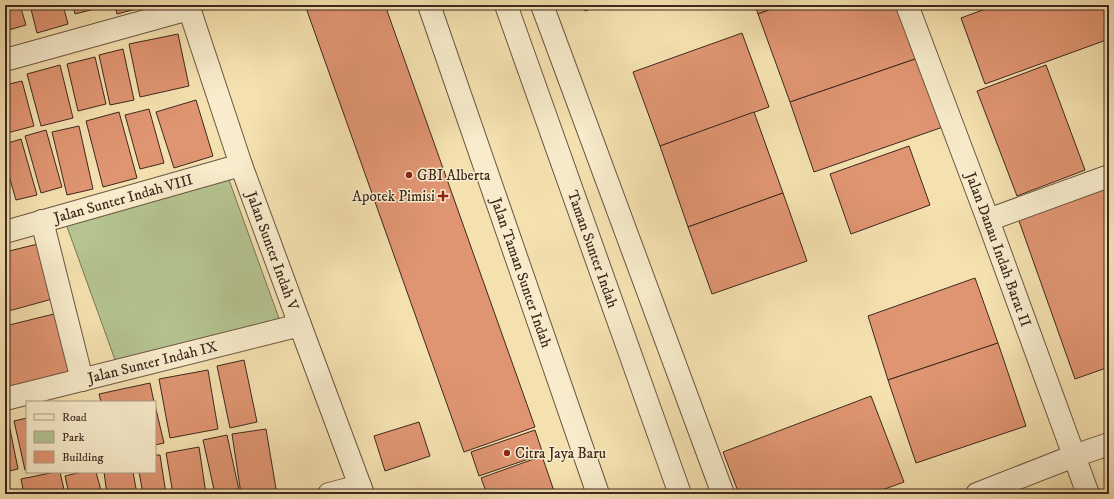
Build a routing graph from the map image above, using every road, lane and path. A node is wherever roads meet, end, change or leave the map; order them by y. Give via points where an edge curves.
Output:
1 (429, 5) edge
2 (506, 5) edge
3 (542, 5) edge
4 (907, 5) edge
5 (188, 7) edge
6 (5, 60) edge
7 (241, 165) junction
8 (1109, 176) edge
9 (988, 220) junction
10 (42, 221) junction
11 (5, 232) edge
12 (300, 325) junction
13 (82, 380) junction
14 (5, 399) edge
15 (1109, 444) edge
16 (1074, 456) junction
17 (361, 490) edge
18 (329, 494) edge
19 (598, 494) edge
20 (680, 494) edge
21 (723, 494) edge
22 (978, 494) edge
23 (1088, 494) edge

1 - 19 street, Jalan Taman Sunter Indah
2 - 20 street, Taman Sunter Indah
3 - 21 street
4 - 9 street, Jalan Danau Indah Barat II
5 - 6 street
5 - 7 street, Jalan Sunter Indah V
7 - 10 street, Jalan Sunter Indah VIII
7 - 12 street, Jalan Sunter Indah V
8 - 9 street
9 - 16 street, Jalan Danau Indah Barat II
10 - 11 street, Jalan Sunter Indah VIII
10 - 13 street
12 - 13 street, Jalan Sunter Indah IX
12 - 17 street, Jalan Sunter Indah V
13 - 14 street, Jalan Sunter Indah IX
15 - 16 street
16 - 22 street
16 - 23 street, Jalan Danau Indah Barat II
17 - 18 street

